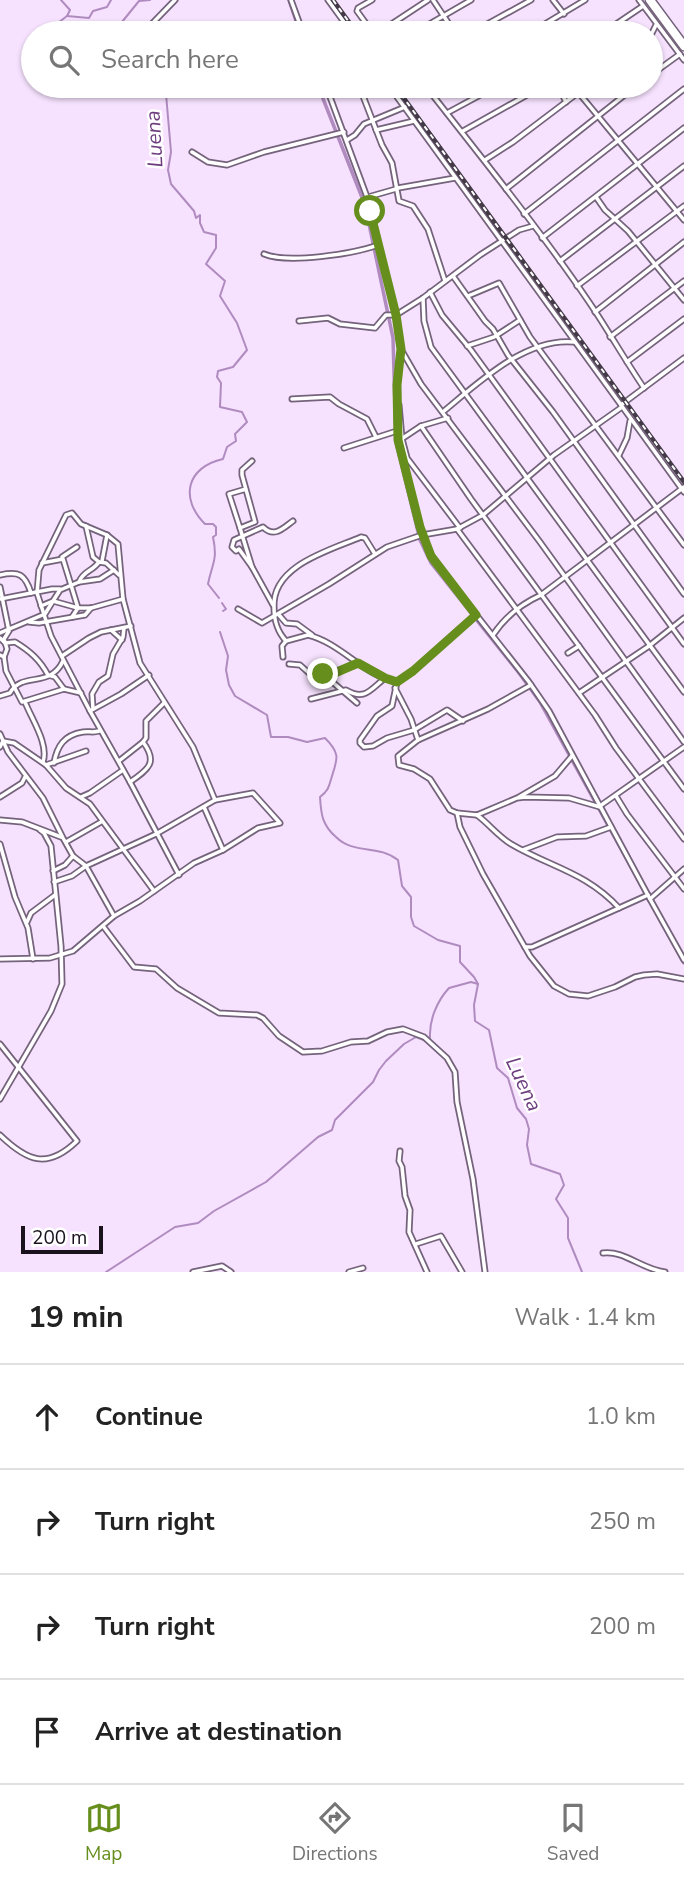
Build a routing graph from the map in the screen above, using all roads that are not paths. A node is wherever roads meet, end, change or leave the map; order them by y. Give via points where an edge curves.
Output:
1 (175, 0) edge
2 (291, 0) edge
3 (328, 0) edge
4 (372, 0) edge
5 (431, 0) edge
6 (471, 0) edge
7 (531, 0) edge
8 (553, 0) edge
9 (585, 0) edge
10 (643, 2) edge
11 (564, 14) junction
12 (443, 15) junction
13 (155, 21) edge
14 (299, 21) edge
15 (343, 21) edge
16 (365, 21) edge
17 (398, 21) edge
18 (433, 21) edge
19 (447, 21) edge
20 (493, 21) edge
21 (552, 21) edge
22 (618, 21) edge
23 (654, 21) edge
24 (658, 21) edge
25 (663, 27) edge
26 (663, 32) edge
27 (682, 50) edge
28 (684, 60) edge
29 (663, 65) edge
30 (684, 89) edge
31 (331, 98) edge
32 (364, 98) edge
33 (398, 98) edge
34 (435, 98) edge
35 (474, 98) edge
36 (522, 98) edge
37 (564, 98) edge
38 (571, 98) edge
39 (583, 98) edge
40 (621, 98) edge
41 (566, 102) junction
42 (405, 107) junction
43 (447, 113) junction
44 (598, 116) junction
45 (373, 121) junction
46 (414, 121) junction
47 (684, 128) edge
48 (376, 130) junction
49 (463, 131) junction
50 (345, 132) junction
51 (347, 140) junction
52 (618, 141) junction
53 (192, 152) dead end
54 (485, 160) junction
55 (638, 165) junction
56 (684, 166) edge
57 (456, 177) junction
58 (397, 188) junction
59 (657, 188) junction
60 (506, 189) junction
61 (596, 197) junction
62 (367, 198) junction
63 (684, 206) edge
64 (676, 212) junction
65 (524, 214) junction
66 (615, 220) junction
67 (684, 220) edge
68 (533, 226) junction
69 (542, 237) junction
70 (501, 242) junction
71 (636, 242) junction
72 (684, 242) edge
73 (378, 245) junction
74 (264, 254) dead end
75 (560, 261) junction
76 (655, 266) junction
77 (453, 276) junction
78 (445, 281) junction
79 (684, 281) edge
80 (578, 286) junction
81 (674, 290) junction
82 (430, 292) junction
83 (468, 297) junction
84 (423, 298) junction
85 (684, 300) edge
86 (595, 312) junction
87 (396, 315) junction
88 (520, 320) junction
89 (684, 320) edge
90 (299, 321) dead end
91 (497, 336) junction
92 (610, 337) junction
93 (574, 342) junction
94 (467, 346) junction
95 (538, 347) junction
96 (401, 349) junction
97 (684, 358) edge
98 (511, 359) junction
99 (627, 362) junction
100 (489, 375) junction
101 (397, 385) junction
102 (644, 388) junction
103 (466, 393) junction
104 (292, 399) dead end
105 (621, 406) junction
106 (444, 411) junction
107 (448, 418) junction
108 (630, 419) junction
109 (597, 425) junction
110 (421, 426) junction
111 (397, 431) junction
112 (376, 437) junction
113 (400, 439) junction
114 (573, 442) junction
115 (344, 447) dead end
116 (619, 455) junction
117 (550, 460) junction
118 (252, 461) dead end
119 (527, 477) junction
120 (246, 489) junction
121 (683, 490) edge
122 (504, 496) junction
123 (657, 508) junction
124 (482, 515) junction
125 (293, 521) dead end
126 (86, 526) junction
127 (635, 526) junction
128 (240, 528) junction
129 (458, 529) junction
130 (107, 535) junction
131 (422, 536) junction
132 (243, 538) junction
133 (610, 544) junction
134 (684, 545) edge
135 (77, 547) dead end
136 (375, 554) junction
137 (62, 557) junction
138 (100, 561) junction
139 (587, 561) junction
140 (42, 563) junction
141 (252, 567) junction
142 (114, 570) junction
143 (0, 575) edge
144 (120, 577) junction
145 (564, 577) junction
146 (79, 582) junction
147 (72, 586) junction
148 (0, 587) edge
149 (60, 590) junction
150 (31, 593) junction
151 (37, 593) junction
152 (684, 594) edge
153 (541, 595) junction
154 (2, 599) edge
155 (123, 599) junction
156 (53, 601) junction
157 (41, 606) junction
158 (274, 607) junction
159 (78, 608) junction
160 (91, 608) junction
161 (238, 609) dead end
162 (517, 609) junction
163 (45, 614) junction
164 (279, 614) junction
165 (476, 615) junction
166 (72, 617) junction
167 (274, 617) junction
168 (684, 618) edge
169 (27, 622) junction
170 (47, 622) junction
171 (131, 626) junction
172 (672, 627) junction
173 (124, 628) junction
174 (111, 630) junction
175 (9, 631) junction
176 (493, 635) junction
177 (0, 636) edge
178 (314, 636) junction
179 (122, 640) junction
180 (286, 641) junction
181 (5, 643) junction
182 (684, 644) edge
183 (579, 646) junction
184 (649, 646) junction
185 (568, 653) dead end
186 (2, 656) edge
187 (62, 657) junction
188 (284, 657) dead end
189 (625, 661) junction
190 (358, 663) junction
191 (289, 664) dead end
192 (323, 674) junction
193 (49, 676) junction
194 (149, 676) junction
195 (602, 677) junction
196 (385, 678) junction
197 (396, 684) junction
198 (13, 685) junction
199 (531, 685) junction
200 (64, 689) junction
201 (344, 690) junction
202 (684, 692) edge
203 (579, 693) junction
204 (81, 694) junction
205 (0, 696) edge
206 (311, 699) dead end
207 (25, 702) junction
208 (164, 703) junction
209 (356, 703) dead end
210 (91, 710) junction
211 (463, 721) junction
212 (414, 730) junction
213 (99, 731) junction
214 (0, 734) edge
215 (418, 740) junction
216 (3, 741) junction
217 (143, 741) junction
218 (684, 744) edge
219 (0, 749) edge
220 (6, 749) junction
221 (86, 751) dead end
222 (572, 757) junction
223 (664, 760) junction
224 (119, 761) junction
225 (44, 764) junction
226 (54, 764) junction
227 (124, 769) junction
228 (51, 771) junction
229 (25, 776) junction
230 (640, 779) junction
231 (131, 782) junction
232 (684, 789) edge
233 (616, 796) junction
234 (0, 797) edge
235 (81, 797) junction
236 (517, 798) junction
237 (215, 800) junction
238 (204, 807) junction
239 (600, 807) junction
240 (457, 813) junction
241 (477, 816) junction
242 (0, 820) edge
243 (101, 822) junction
244 (611, 827) junction
245 (40, 830) junction
246 (156, 834) junction
247 (684, 839) edge
248 (64, 840) junction
249 (0, 844) edge
250 (122, 849) junction
251 (223, 850) junction
252 (523, 850) junction
253 (74, 856) junction
254 (7, 862) junction
255 (0, 864) edge
256 (86, 866) junction
257 (684, 869) edge
258 (53, 871) junction
259 (179, 875) junction
260 (675, 876) junction
261 (56, 884) junction
262 (684, 889) edge
263 (154, 891) junction
264 (55, 895) junction
265 (649, 897) junction
266 (620, 908) junction
267 (21, 911) junction
268 (30, 913) junction
269 (114, 916) junction
270 (26, 923) junction
271 (103, 926) junction
272 (525, 947) junction
273 (62, 956) junction
274 (0, 959) edge
275 (33, 959) junction
276 (684, 960) edge
277 (684, 979) edge
278 (0, 1044) edge
279 (19, 1066) junction
280 (0, 1099) edge
281 (0, 1135) edge
282 (400, 1151) dead end
283 (415, 1244) junction
284 (603, 1253) dead end
285 (363, 1268) dead end
286 (192, 1272) edge
287 (231, 1272) edge
288 (349, 1272) edge
289 (427, 1272) edge
290 (463, 1272) edge
291 (485, 1272) edge
292 (664, 1272) edge

1 - 13 street
2 - 14 street
3 - 15 street
4 - 16 street via 358,8
5 - 12 street
5 - 17 street
6 - 12 street
7 - 20 street
8 - 11 street
9 - 11 street
10 - 22 street
10 - 23 street
10 - 24 main road
11 - 21 street
12 - 18 street
12 - 19 street
25 - 27 main road
26 - 27 street
27 - 28 street
27 - 29 street
30 - 52 street
31 - 50 street
32 - 45 street
33 - 42 street
34 - 43 street
35 - 43 street
36 - 49 street
37 - 41 street
38 - 41 street
39 - 44 street
40 - 44 street
41 - 54 street
42 - 45 street
42 - 46 street
43 - 49 street
44 - 52 street
44 - 60 street
45 - 48 street
45 - 51 street
46 - 48 street
46 - 57 street
47 - 55 street
48 - 58 street via 392,163
49 - 54 street
50 - 51 street
50 - 53 street via 227,165 208,162
51 - 62 street
52 - 55 street
52 - 65 street
54 - 60 street
55 - 59 street
55 - 61 street
56 - 59 street
57 - 58 street
57 - 70 street
58 - 62 street
58 - 78 street via 399,201 413,206 428,229
59 - 64 street
59 - 66 street
60 - 65 street
61 - 66 street
61 - 69 street
62 - 73 street
63 - 64 street
64 - 67 street
64 - 71 street
65 - 68 street
66 - 71 street
66 - 75 street
68 - 69 street
68 - 70 street
69 - 75 street
70 - 77 street
70 - 93 street
71 - 76 street
71 - 80 street
72 - 76 street
73 - 74 street via 297,259
73 - 87 street
75 - 80 street
76 - 81 street
76 - 86 street
77 - 78 street
77 - 83 street
78 - 82 street
79 - 81 street
80 - 86 street
81 - 85 street
81 - 92 street
82 - 84 street
82 - 94 street
83 - 88 street via 498,283
83 - 91 street
84 - 87 street
84 - 103 street via 431,347
86 - 92 street
87 - 90 street via 385,316 374,329 328,318
87 - 96 street
88 - 91 street
88 - 95 street
89 - 99 street
91 - 94 street
91 - 98 street
92 - 99 street
93 - 95 street
93 - 105 street
94 - 100 street
95 - 98 street
95 - 109 street
96 - 101 street
96 - 106 street via 421,384
97 - 102 street
98 - 100 street
98 - 114 street
99 - 102 street
100 - 103 street
100 - 117 street
101 - 111 street
101 - 113 street
102 - 105 street
103 - 106 street
103 - 119 street
104 - 112 street via 330,397 367,419
105 - 108 street
105 - 109 street
106 - 107 street
107 - 110 street
107 - 122 street
108 - 116 street
108 - 121 street
109 - 114 street
109 - 116 street
110 - 113 street
110 - 124 street
111 - 112 street
111 - 113 street
112 - 115 street
113 - 129 street via 410,461
113 - 131 street
114 - 117 street
114 - 127 street
116 - 123 street
117 - 119 street
117 - 133 street
118 - 120 street via 242,470
119 - 122 street
119 - 139 street
120 - 128 street via 255,522
120 - 128 street via 229,494
121 - 123 street
122 - 124 street
122 - 145 street
123 - 127 street
123 - 134 street
124 - 129 street
124 - 153 street
125 - 132 street via 275,533 263,527
126 - 130 street
126 - 138 street via 92,554
126 - 140 street via 72,513 66,514
127 - 133 street
127 - 152 street
128 - 132 street
129 - 131 street
129 - 162 street
130 - 138 street
130 - 144 street via 118,544
131 - 136 street
131 - 165 street via 434,561
132 - 141 street
132 - 141 street via 234,540 232,547
133 - 139 street
133 - 172 street
135 - 137 street
136 - 158 street via 361,537 309,558 297,565 274,593
136 - 164 street
137 - 140 street
137 - 147 street
138 - 142 street
138 - 146 street
139 - 145 street
139 - 184 street
140 - 151 street
141 - 158 street
142 - 144 street
142 - 146 street
143 - 150 street via 21,574
144 - 155 street
145 - 153 street
145 - 189 street
146 - 147 street
147 - 149 street
147 - 159 street
148 - 154 street
149 - 151 street
149 - 156 street
150 - 151 street
150 - 154 street
151 - 157 street
153 - 162 street
153 - 183 street
154 - 175 street
155 - 160 street
155 - 171 street
156 - 157 street
156 - 159 street
156 - 163 street
157 - 163 street
158 - 167 street
159 - 160 street
159 - 166 street
160 - 166 street via 86,615
161 - 167 street via 262,624
162 - 176 street
162 - 203 street
163 - 169 street
163 - 170 street
164 - 167 street
164 - 178 street via 286,623 298,624
165 - 176 street
165 - 197 street
166 - 170 street
167 - 180 street
168 - 172 street
169 - 170 street
169 - 175 street
170 - 187 street
171 - 173 street
171 - 194 street via 140,663
172 - 182 street
172 - 184 street
173 - 174 street
173 - 179 street
174 - 179 street
174 - 187 street via 89,638
175 - 177 street
175 - 181 street
176 - 199 street
177 - 181 street
178 - 180 street via 304,634
178 - 190 street
179 - 210 street via 107,677 92,694
180 - 188 street
181 - 186 street
181 - 193 street via 14,641 32,652
183 - 185 street
183 - 195 street
184 - 189 street
184 - 202 street
186 - 198 street
187 - 193 street
187 - 204 street
189 - 195 street
189 - 218 street
190 - 192 street
190 - 196 street
191 - 192 street via 300,665 310,674
192 - 201 street
193 - 198 street
193 - 200 street
194 - 208 street
194 - 210 street
195 - 203 street
195 - 223 street
196 - 197 street
196 - 201 street via 362,696
197 - 212 street
197 - 212 street via 392,706 377,716 360,743 373,746
198 - 205 street via 10,693
198 - 207 street
199 - 211 street
199 - 222 street
200 - 204 street
200 - 207 street
201 - 206 street
201 - 209 street
203 - 230 street
204 - 210 street
207 - 225 street via 40,734
208 - 217 street via 146,721
208 - 237 street via 193,747
210 - 213 street
211 - 212 street via 447,710
211 - 215 street
212 - 215 street
213 - 224 street
213 - 226 street via 64,739
214 - 216 street
215 - 240 street via 399,754 399,765 430,779 450,810
216 - 219 street
216 - 220 street
216 - 225 street via 15,743
217 - 224 street
217 - 231 street via 152,759
218 - 223 street
219 - 220 street
220 - 229 street
221 - 226 street
222 - 236 street via 555,776
222 - 239 street
223 - 230 street
223 - 232 street
224 - 227 street
225 - 226 street
225 - 228 street
226 - 228 street
227 - 231 street
227 - 235 street
228 - 235 street
229 - 234 street
229 - 248 street via 43,798
230 - 233 street
230 - 247 street
231 - 246 street
233 - 239 street
233 - 260 street
235 - 243 street
236 - 239 street via 569,798
236 - 241 street
237 - 238 street
237 - 251 street via 253,793 280,823 258,828
238 - 246 street
238 - 251 street
239 - 244 street
240 - 241 street
240 - 272 street via 474,857
241 - 252 street
242 - 245 street via 22,821
243 - 248 street
243 - 250 street
244 - 252 street via 586,836 556,837
244 - 265 street
245 - 248 street
245 - 258 street via 51,846
246 - 250 street
246 - 259 street
248 - 253 street
249 - 254 street
250 - 256 street
250 - 263 street
251 - 259 street
252 - 266 street via 572,872
253 - 256 street
253 - 258 street
254 - 255 street
254 - 267 street
256 - 261 street
256 - 269 street
257 - 260 street
258 - 261 street
259 - 263 street
260 - 262 street
260 - 265 street
261 - 264 street
263 - 269 street
264 - 268 street
264 - 273 street
265 - 266 street
265 - 276 street
266 - 272 street
267 - 268 street
267 - 270 street
268 - 270 street
269 - 271 street
270 - 275 street
271 - 273 street via 79,948
271 - 291 street via 134,967 156,969 177,988 219,1013 263,1018 303,1052 403,1029 432,1042 455,1072
272 - 277 street via 550,983 577,995 591,995 644,975
273 - 275 street
273 - 279 street via 61,991
274 - 275 street
278 - 279 street
279 - 280 street
279 - 281 street via 77,1141 60,1154 41,1160 22,1154
282 - 283 street via 410,1210 408,1227
283 - 289 street
283 - 290 street via 440,1236
284 - 292 street
285 - 288 street
286 - 287 street via 223,1266

